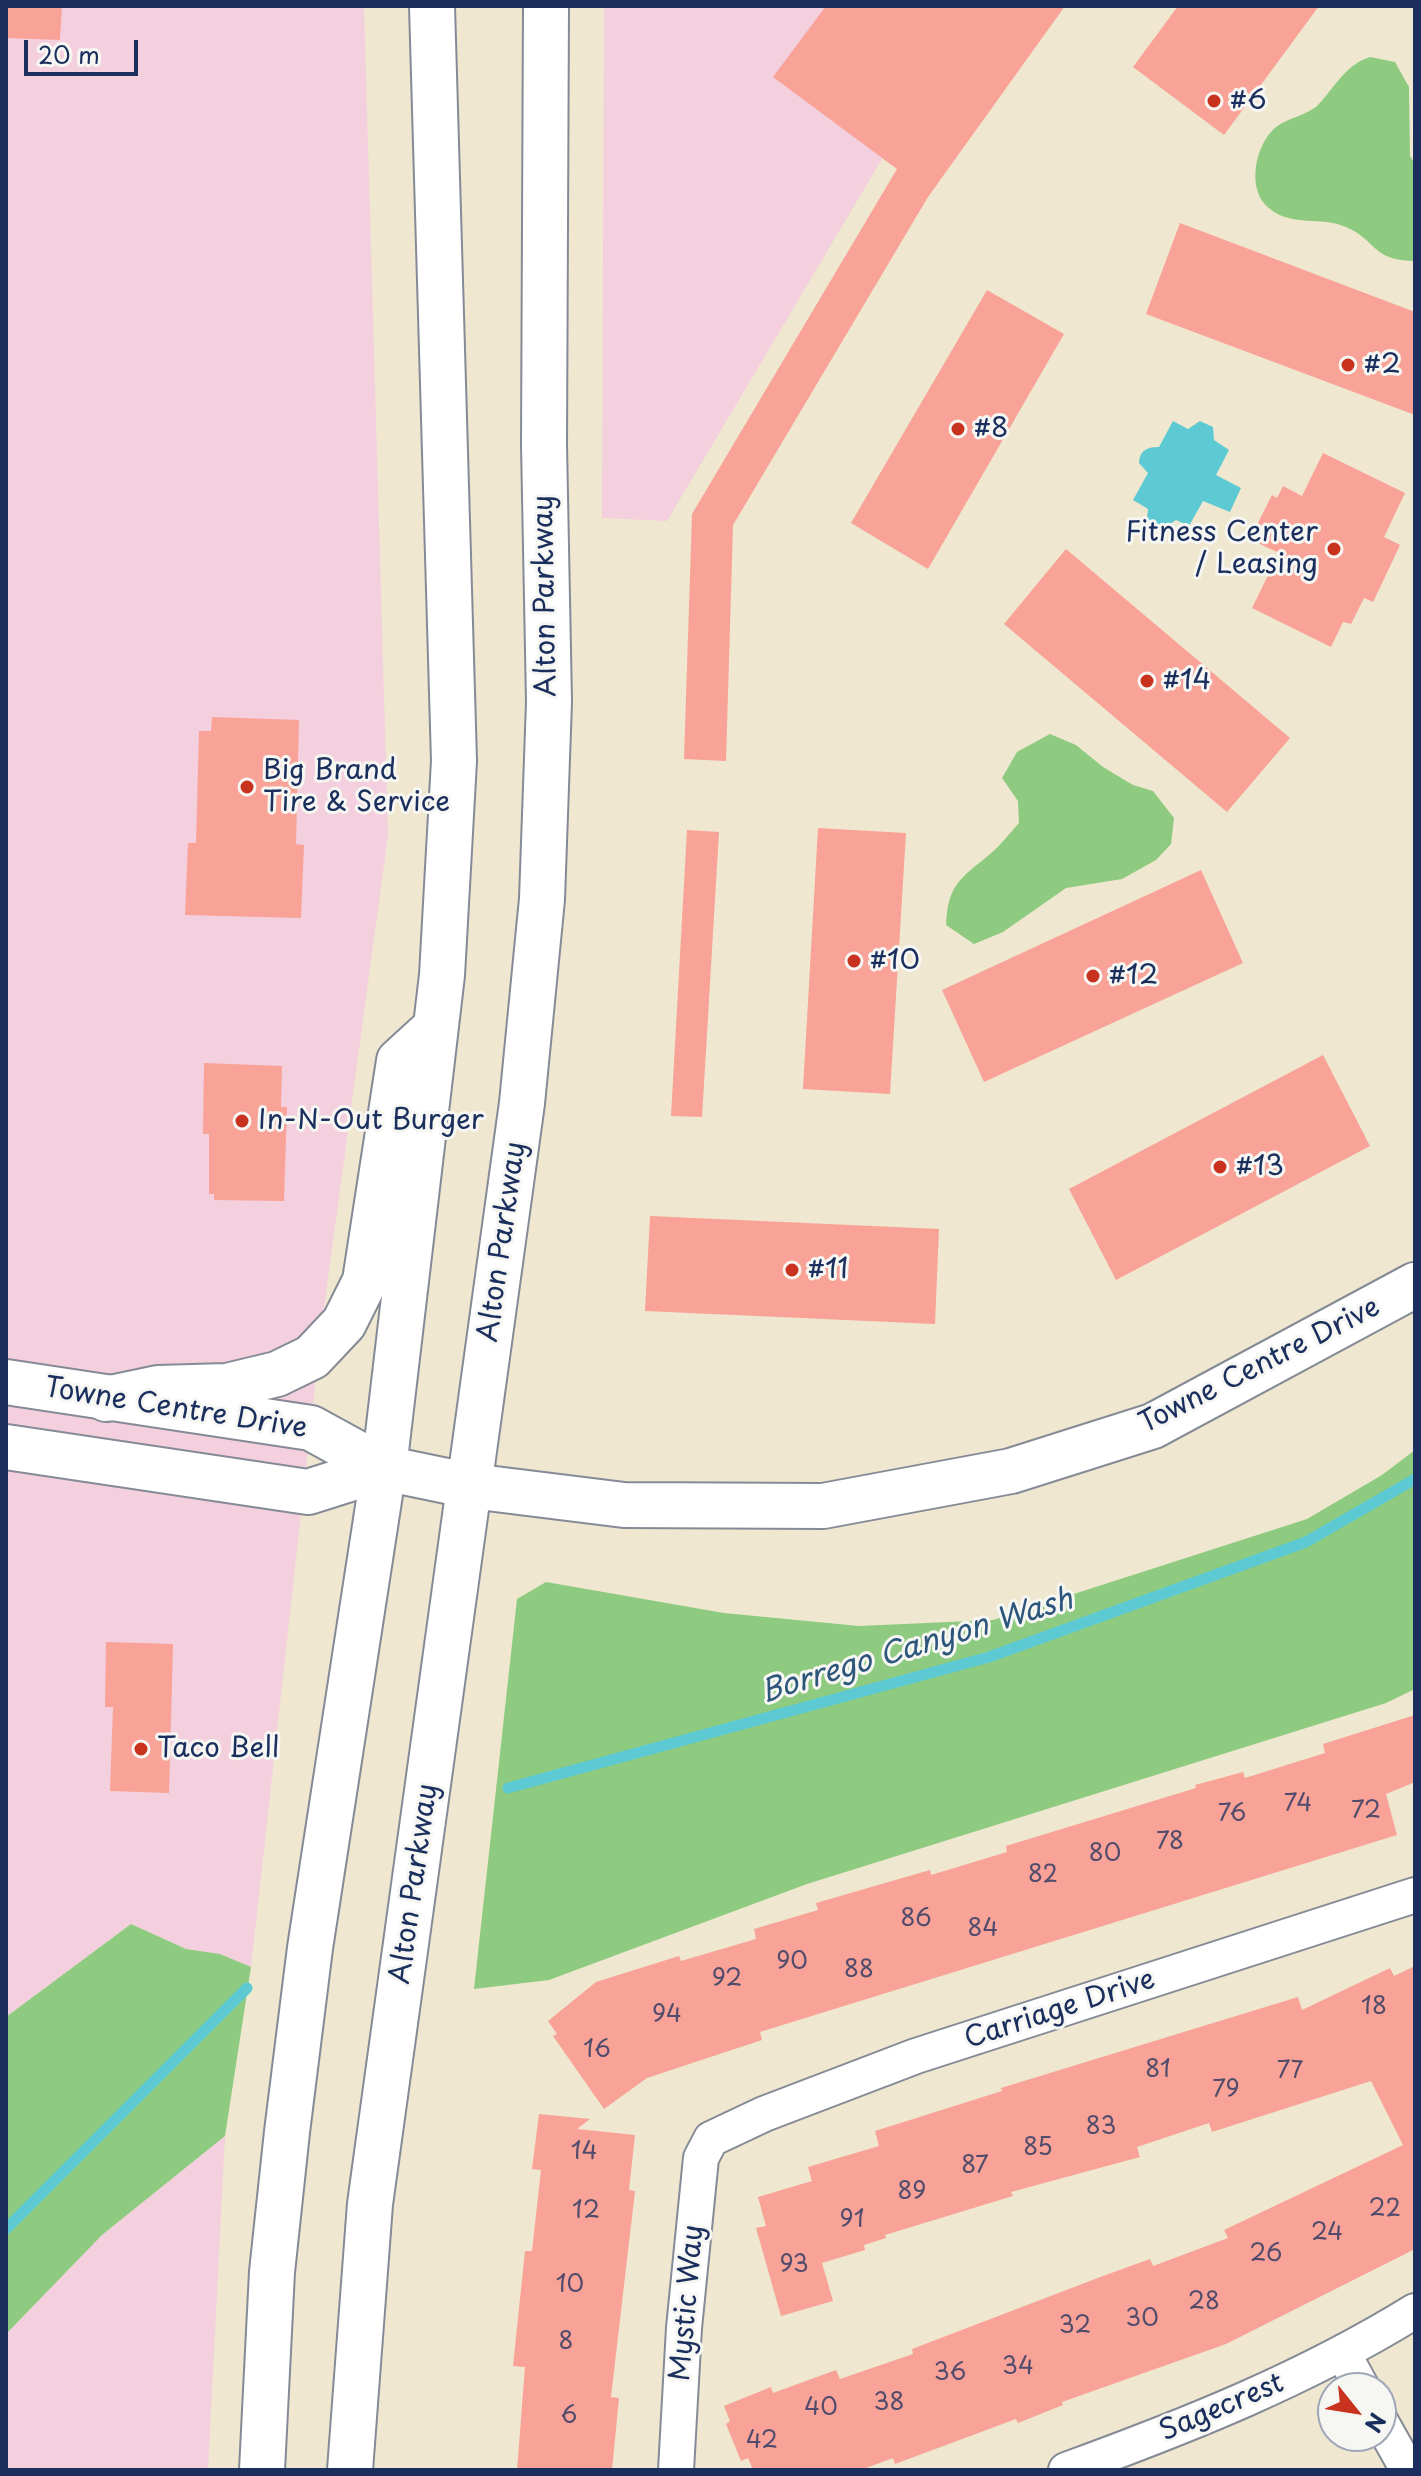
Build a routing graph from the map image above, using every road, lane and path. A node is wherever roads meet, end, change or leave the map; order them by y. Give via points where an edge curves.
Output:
1 (432, 6) edge
2 (546, 6) edge
3 (435, 1028) junction
4 (1415, 1285) edge
5 (6, 1382) edge
6 (106, 1399) junction
7 (6, 1447) edge
8 (384, 1468) junction
9 (471, 1486) junction
10 (1415, 1895) edge
11 (711, 2139) joint
12 (1415, 2311) edge
13 (1344, 2355) junction
14 (1353, 2372) edge
15 (1397, 2450) edge
16 (262, 2470) edge
17 (350, 2470) edge
18 (676, 2470) edge
19 (1066, 2470) edge
20 (1408, 2470) edge

1 - 3 main road via 454,761
2 - 9 main road, Alton Parkway via 549,702 542,899 522,1103
3 - 6 main road via 399,1061 365,1281 344,1323 312,1357 277,1374 227,1386 158,1388
3 - 8 main road
4 - 9 main road, Towne Centre Drive via 1153,1426 1011,1471 823,1506 624,1505
5 - 6 main road, Towne Centre Drive
6 - 8 main road, Towne Centre Drive via 311,1428
7 - 8 main road, Towne Centre Drive via 308,1492
8 - 9 main road, Towne Centre Drive
8 - 16 main road via 289,2117 272,2272
9 - 17 main road, Alton Parkway via 370,2204
10 - 11 street, Carriage Drive via 916,2056
11 - 18 street, Mystic Way via 701,2158 697,2188
12 - 13 street, Sagecrest
13 - 14 street
13 - 19 street, Sagecrest via 1172,2432
15 - 20 street

